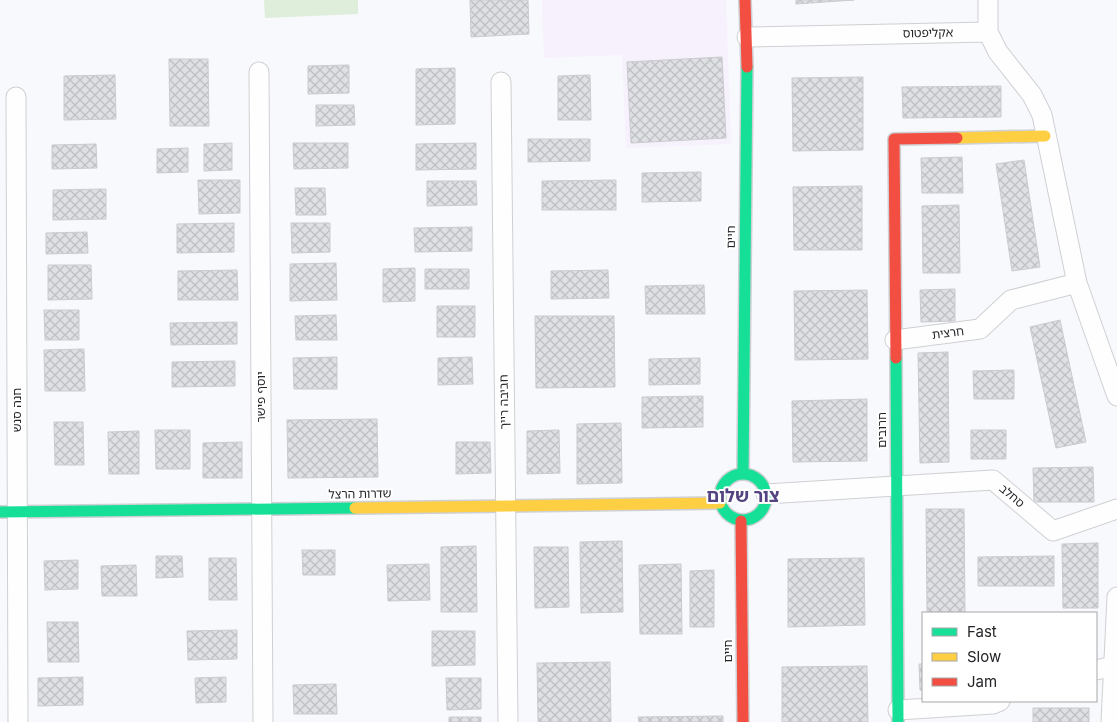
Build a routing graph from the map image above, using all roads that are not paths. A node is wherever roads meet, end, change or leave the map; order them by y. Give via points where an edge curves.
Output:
1 (745, 0) edge
2 (988, 0) edge
3 (988, 32) junction
4 (747, 37) junction
5 (259, 72) dead end
6 (501, 82) dead end
7 (16, 97) dead end
8 (1045, 136) junction
9 (1078, 283) junction
10 (895, 340) junction
11 (1117, 396) edge
12 (742, 474) junction
13 (896, 485) junction
14 (766, 494) junction
15 (720, 503) junction
16 (505, 506) junction
17 (262, 509) junction
18 (1117, 509) edge
19 (9, 512) edge
20 (742, 521) junction
21 (1117, 597) edge
22 (1105, 668) edge
23 (998, 702) edge
24 (898, 716) edge
25 (18, 722) edge
26 (263, 722) edge
27 (508, 722) edge
28 (743, 722) edge
29 (1111, 722) edge

1 - 4 street, חיים
2 - 3 street
3 - 4 street, אקליפטוס
3 - 8 street via 998,52 1032,95 1042,115
4 - 12 street, חיים
5 - 17 street, יוסף פישר
6 - 16 street, חביבה רייך
7 - 19 street, חנה סנש
8 - 9 street
8 - 10 street, חרובים via 894,139
9 - 10 street, חרצית via 1011,300 980,329
9 - 11 street
10 - 13 street, חרובים
12 - 14 street via 758,480
12 - 15 street via 722,486
13 - 14 street
13 - 18 street, סחלב via 992,480 1053,531
13 - 24 street, חרובים
14 - 20 street via 766,503 757,516
15 - 16 street, שדרות הרצל
15 - 20 street via 729,516
16 - 17 street, שדרות הרצל
16 - 27 street, חביבה רייך
17 - 19 street, שדרות הרצל
17 - 26 street, יוסף פישר
19 - 25 street, חנה סנש
20 - 28 street, חיים
21 - 22 street
22 - 29 street
23 - 24 street

